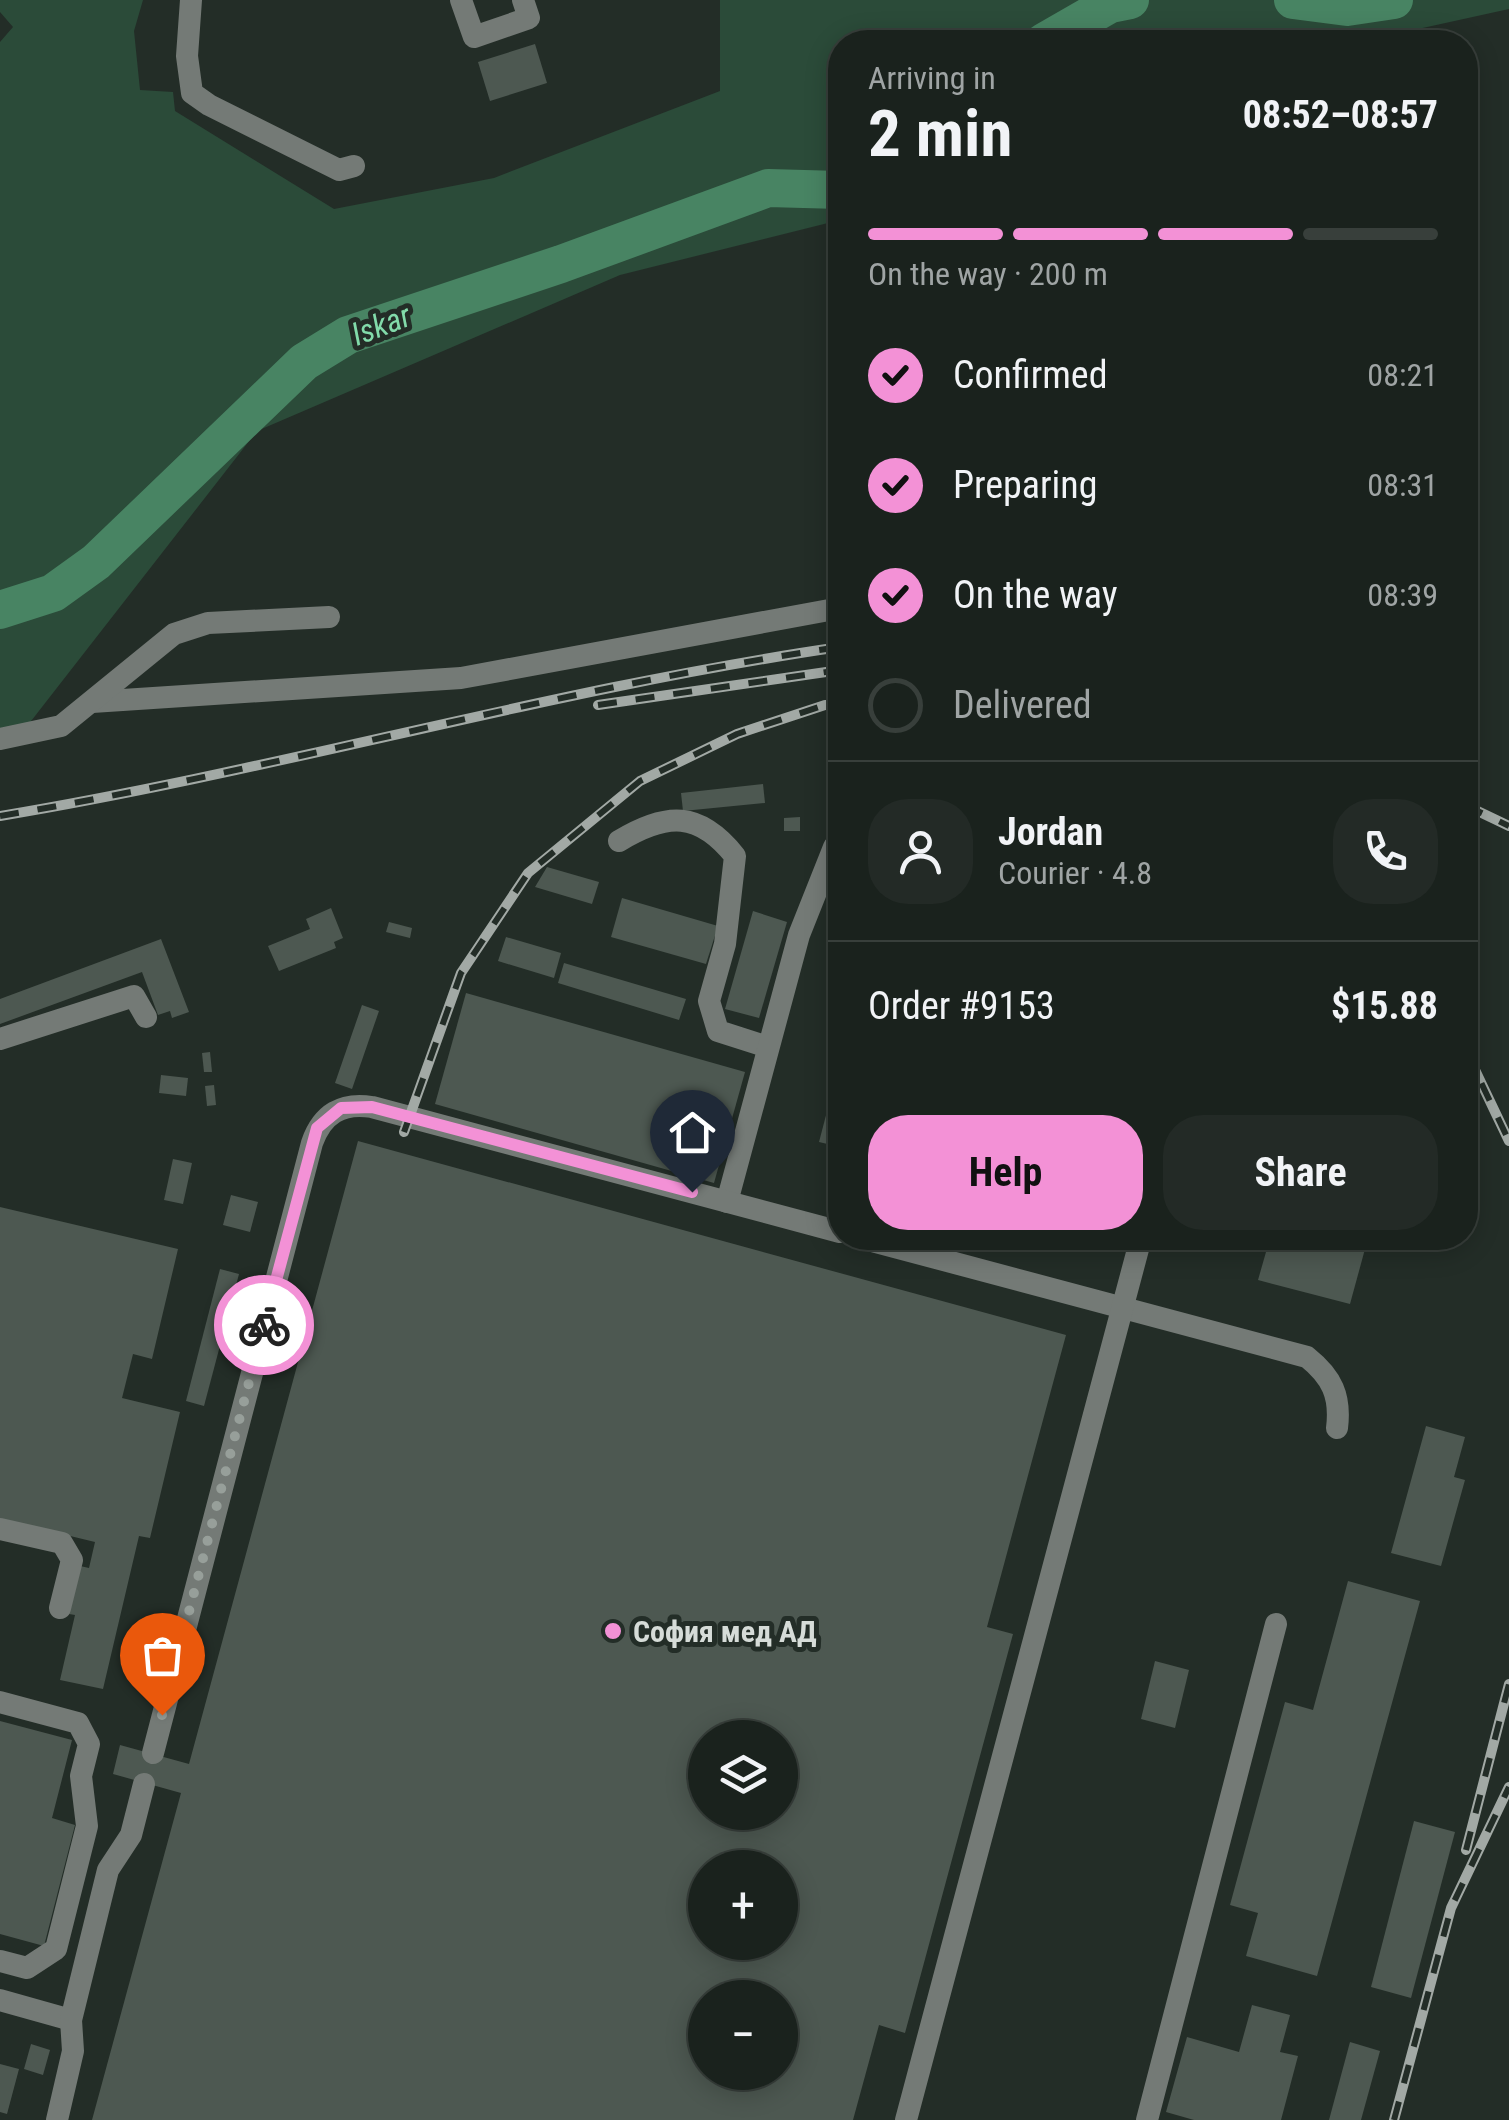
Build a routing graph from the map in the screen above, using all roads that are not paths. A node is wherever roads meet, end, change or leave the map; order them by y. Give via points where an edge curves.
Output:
1 (192, 0) edge
2 (461, 0) edge
3 (522, 0) edge
4 (354, 166) dead end
5 (828, 610) edge
6 (329, 617) dead end
7 (92, 702) junction
8 (0, 739) edge
9 (619, 841) dead end
10 (828, 862) edge
11 (146, 1017) dead end
12 (0, 1039) edge
13 (768, 1048) junction
14 (727, 1202) junction
15 (828, 1229) edge
16 (907, 1250) edge
17 (1138, 1250) edge
18 (1123, 1307) junction
19 (1337, 1428) dead end
20 (0, 1529) edge
21 (60, 1608) dead end
22 (1276, 1624) dead end
23 (0, 1702) edge
24 (152, 1753) dead end
25 (144, 1784) dead end
26 (0, 1961) edge
27 (0, 2000) edge
28 (71, 2020) junction
29 (57, 2120) edge
30 (906, 2120) edge
31 (1147, 2120) edge

1 - 4 street via 192,92 339,170
2 - 3 street via 474,37 528,18
5 - 7 street via 462,678
6 - 7 street via 208,623 174,634
7 - 8 street via 61,726
9 - 13 street via 648,824 682,821 714,829 735,856 725,944 708,1001 718,1031
10 - 13 street via 798,935
11 - 12 street via 134,996
13 - 14 street
14 - 15 street
14 - 24 street via 372,1107 356,1104 327,1116 312,1142
16 - 18 street
17 - 18 street
18 - 19 street via 1307,1357 1334,1387
18 - 30 street
20 - 21 street via 62,1543 72,1560
22 - 31 street
23 - 26 street via 78,1722 90,1744 81,1776 87,1826 56,1949 27,1968
25 - 28 street via 131,1835 108,1870
27 - 28 street
28 - 29 street via 73,2052

